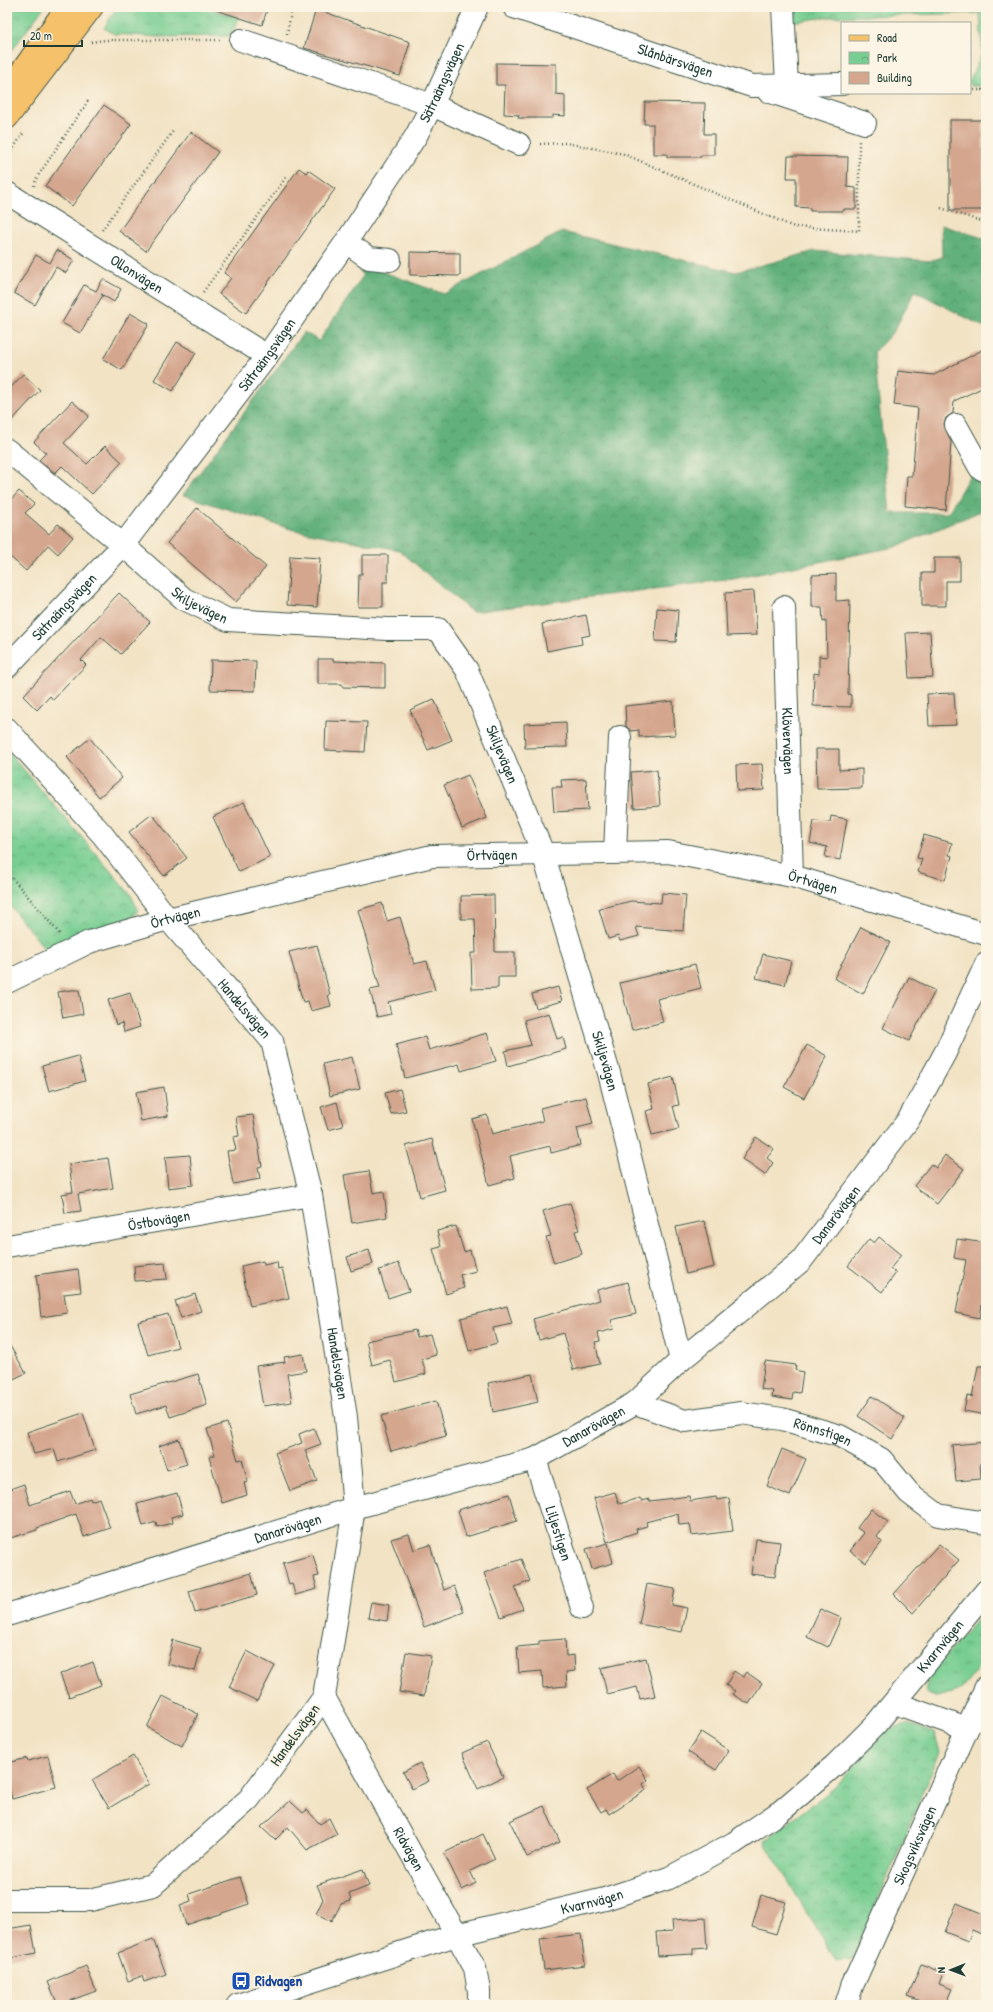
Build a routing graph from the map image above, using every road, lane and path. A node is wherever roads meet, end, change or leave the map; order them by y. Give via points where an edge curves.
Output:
1 (67, 7) edge
2 (92, 7) edge
3 (292, 7) edge
4 (477, 7) edge
5 (514, 7) edge
6 (783, 7) edge
7 (241, 40) joint
8 (86, 43) dead end
9 (283, 54) junction
10 (841, 84) edge
11 (787, 85) junction
12 (752, 86) junction
13 (971, 90) edge
14 (986, 90) edge
15 (7, 92) edge
16 (88, 101) dead end
17 (432, 105) junction
18 (7, 118) edge
19 (862, 123) joint
20 (173, 131) dead end
21 (519, 144) joint
22 (288, 176) dead end
23 (7, 194) edge
24 (27, 207) junction
25 (941, 208) dead end
26 (986, 223) edge
27 (346, 242) junction
28 (90, 246) junction
29 (390, 260) dead end
30 (191, 309) junction
31 (267, 356) junction
32 (956, 426) dead end
33 (7, 450) edge
34 (986, 471) edge
35 (123, 545) junction
36 (784, 607) dead end
37 (7, 667) edge
38 (7, 729) edge
39 (620, 737) dead end
40 (543, 853) junction
41 (615, 853) junction
42 (7, 872) edge
43 (792, 876) junction
44 (168, 919) junction
45 (986, 934) edge
46 (73, 950) junction
47 (986, 964) edge
48 (7, 982) edge
49 (311, 1195) junction
50 (7, 1246) edge
51 (681, 1360) junction
52 (635, 1403) junction
53 (535, 1459) junction
54 (354, 1508) junction
55 (986, 1523) edge
56 (986, 1590) edge
57 (582, 1608) dead end
58 (7, 1615) edge
59 (986, 1687) edge
60 (324, 1697) junction
61 (895, 1702) junction
62 (967, 1729) junction
63 (7, 1900) edge
64 (456, 1935) junction
65 (238, 2005) edge
66 (479, 2005) edge
67 (846, 2005) edge

1 - 15 main road
2 - 18 main road
3 - 9 path
4 - 17 street, Sätraängsvägen
5 - 12 street, Slånbärsvägen
6 - 11 street
7 - 8 path via 105,40
7 - 9 street
9 - 17 street
10 - 11 street, Slånbärsvägen
11 - 12 street, Slånbärsvägen
12 - 19 street
13 - 14 path
16 - 24 path via 36,179
17 - 21 street
17 - 27 street, Sätraängsvägen via 416,136
19 - 21 path via 859,231 794,227 624,154 566,143
20 - 28 path
22 - 30 path
23 - 24 street, Ollonvägen
24 - 28 street, Ollonvägen
25 - 26 path
27 - 29 street via 369,258
27 - 31 street, Sätraängsvägen
28 - 30 street, Ollonvägen
30 - 31 street, Ollonvägen
31 - 35 street, Sätraängsvägen
32 - 34 street via 980,468
33 - 35 street, Skiljevägen
35 - 37 street, Sätraängsvägen
35 - 40 street, Skiljevägen via 184,599 228,620 387,629 438,629 467,670
36 - 43 street, Klövervägen
38 - 44 street, Handelsvägen via 102,834
39 - 41 street
40 - 41 street, Örtvägen
40 - 44 street, Örtvägen via 427,856
40 - 51 street, Skiljevägen via 610,1073
41 - 43 street, Örtvägen via 668,852
42 - 46 path
43 - 45 street, Örtvägen
44 - 46 street, Örtvägen via 89,942
44 - 49 street, Handelsvägen via 272,1041
46 - 48 street, Örtvägen
47 - 51 street, Danarövägen via 945,1053 909,1119 871,1171 801,1261
49 - 50 street, Östbovägen
49 - 54 street, Handelsvägen via 346,1417
51 - 52 street, Danarövägen
52 - 53 street, Danarövägen
52 - 55 street, Rönnstigen via 685,1421 741,1413 782,1419 840,1436 882,1459 909,1493 938,1515
53 - 54 street, Danarövägen
53 - 57 street, Liljestigen
54 - 58 street, Danarövägen
54 - 60 street, Handelsvägen
56 - 61 street, Kvarnvägen
59 - 62 street, Skogsviksvägen
60 - 63 street, Handelsvägen via 248,1799 153,1885 90,1900
60 - 64 street, Ridvägen
61 - 62 street
61 - 64 street, Kvarnvägen via 835,1765 781,1811 734,1843 669,1878 605,1898
62 - 67 street, Skogsviksvägen via 852,1986
64 - 65 street, Kvarnvägen
64 - 66 street, Ridvägen via 475,1968

